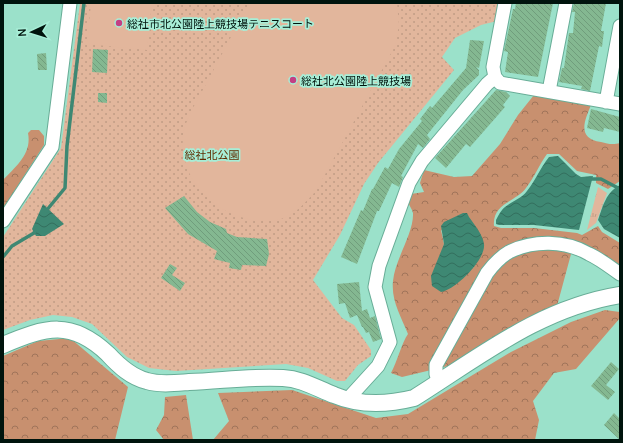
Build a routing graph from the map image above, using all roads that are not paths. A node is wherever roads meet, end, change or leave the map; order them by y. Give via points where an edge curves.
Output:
1 (70, 3) edge
2 (505, 3) edge
3 (566, 3) edge
4 (620, 26) edge
5 (495, 77) junction
6 (549, 91) junction
7 (606, 102) junction
8 (620, 104) edge
9 (3, 221) edge
10 (620, 274) edge
11 (620, 295) edge
12 (3, 345) edge
13 (439, 383) junction
14 (347, 400) junction

1 - 9 street via 52,147
2 - 5 street via 493,67
3 - 6 street
4 - 7 street
5 - 6 street via 500,82
5 - 14 street via 422,161 409,184 379,266 375,287 390,342 378,366
6 - 7 street
7 - 8 street
10 - 13 street via 588,253 566,246 530,244 508,252 487,273 436,365
11 - 13 street via 586,302 535,322
12 - 14 street via 32,333 63,330 88,337 130,374 148,382 281,378 307,382
13 - 14 street via 414,398 395,403 367,404

